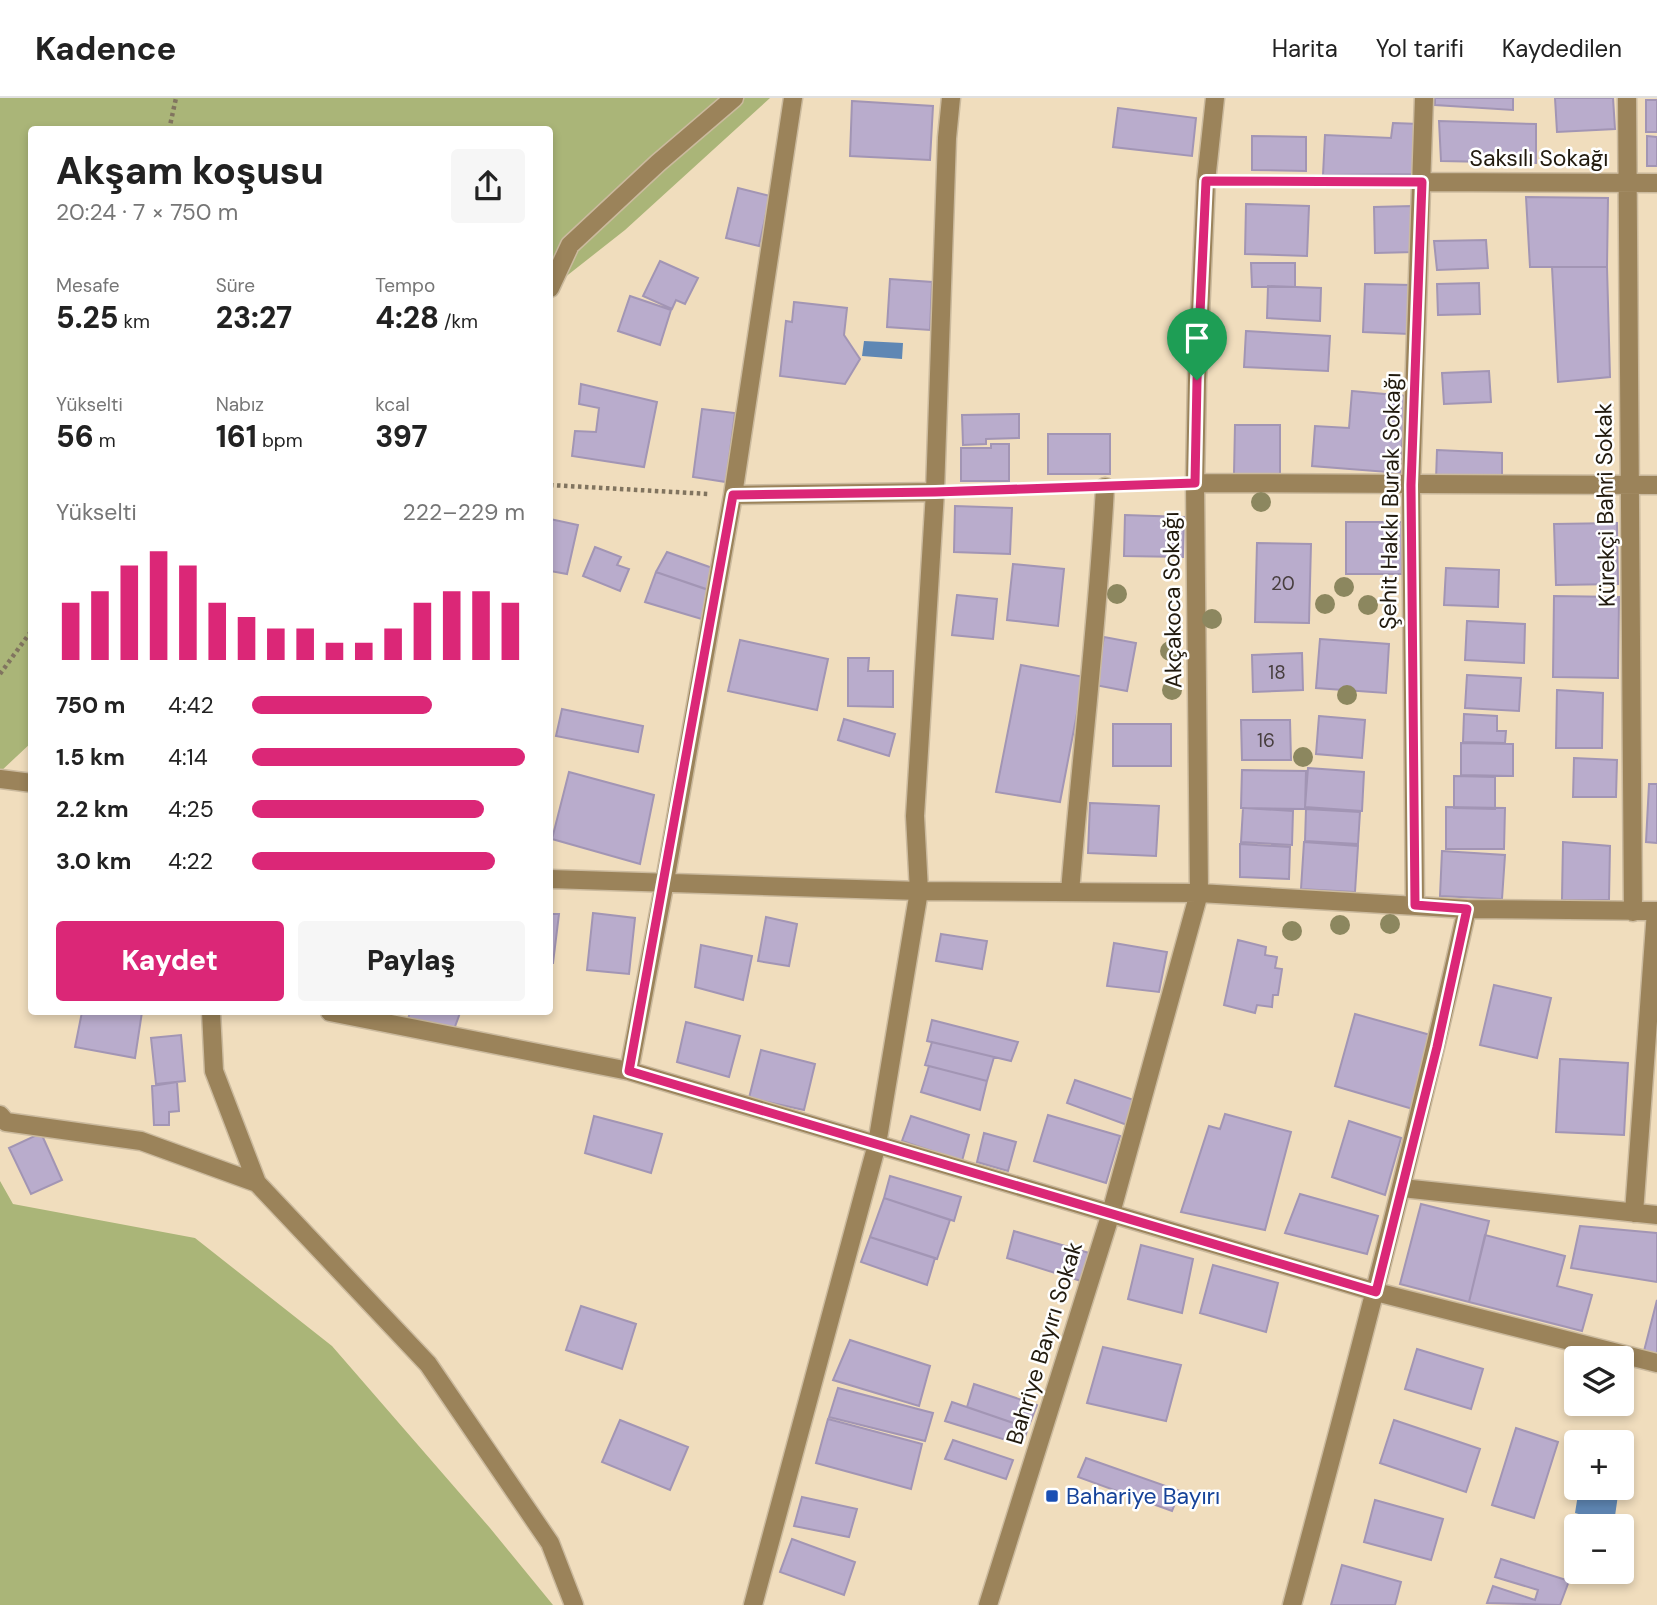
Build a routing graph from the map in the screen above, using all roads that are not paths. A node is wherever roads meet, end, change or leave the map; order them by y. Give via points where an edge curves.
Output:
1 (734, 98) edge
2 (793, 98) edge
3 (951, 98) edge
4 (1215, 98) edge
5 (1424, 98) edge
6 (1627, 98) edge
7 (1422, 182) junction
8 (1626, 183) junction
9 (1657, 183) edge
10 (570, 246) junction
11 (553, 260) edge
12 (553, 282) edge
13 (1195, 483) junction
14 (1411, 485) junction
15 (1630, 485) junction
16 (1657, 485) edge
17 (1105, 486) road end
18 (935, 492) junction
19 (733, 495) junction
20 (0, 779) edge
21 (28, 782) edge
22 (553, 879) edge
23 (665, 881) junction
24 (919, 891) junction
25 (1070, 892) junction
26 (1199, 893) junction
27 (1415, 905) junction
28 (1467, 909) junction
29 (1656, 911) edge
30 (1633, 912) junction
31 (211, 1015) edge
32 (345, 1015) edge
33 (629, 1071) junction
34 (0, 1115) edge
35 (877, 1144) junction
36 (257, 1183) junction
37 (1402, 1188) junction
38 (1111, 1213) junction
39 (1634, 1213) junction
40 (1657, 1216) edge
41 (1376, 1292) junction
42 (1657, 1363) edge
43 (574, 1605) edge
44 (753, 1605) edge
45 (988, 1605) edge
46 (1292, 1605) edge

1 - 10 street
2 - 19 street
3 - 18 street
4 - 13 street, Akçakoca Sokağı via 1206,181
5 - 7 street, Şehit Hakkı Burak Sokağı
6 - 8 street, Kürekçi Bahri Sokak
7 - 8 street, Saksılı Sokağı
7 - 14 street, Şehit Hakkı Burak Sokağı
8 - 9 street, Saksılı Sokağı
8 - 15 street, Kürekçi Bahri Sokak
10 - 11 street
10 - 12 street
13 - 14 street
13 - 26 street, Akçakoca Sokağı
14 - 15 street
14 - 27 street, Şehit Hakkı Burak Sokağı
15 - 16 street
15 - 30 street, Kürekçi Bahri Sokak
17 - 25 street
18 - 19 street
18 - 24 street via 915,816
19 - 23 street
20 - 21 street
22 - 23 street
23 - 24 street
23 - 33 street
24 - 25 street
24 - 35 street
25 - 26 street
26 - 27 street
26 - 38 street, Bahriye Bayırı Sokak
27 - 28 street
28 - 30 street
28 - 37 street
29 - 30 street
29 - 39 street
31 - 36 street via 214,1071
32 - 33 street
33 - 35 street
34 - 36 street via 6,1122 141,1141
35 - 38 street
35 - 44 street
36 - 43 street via 428,1364 550,1543
37 - 39 street
37 - 41 street
38 - 41 street
38 - 45 street, Bahriye Bayırı Sokak
39 - 40 street
41 - 42 street
41 - 46 street

